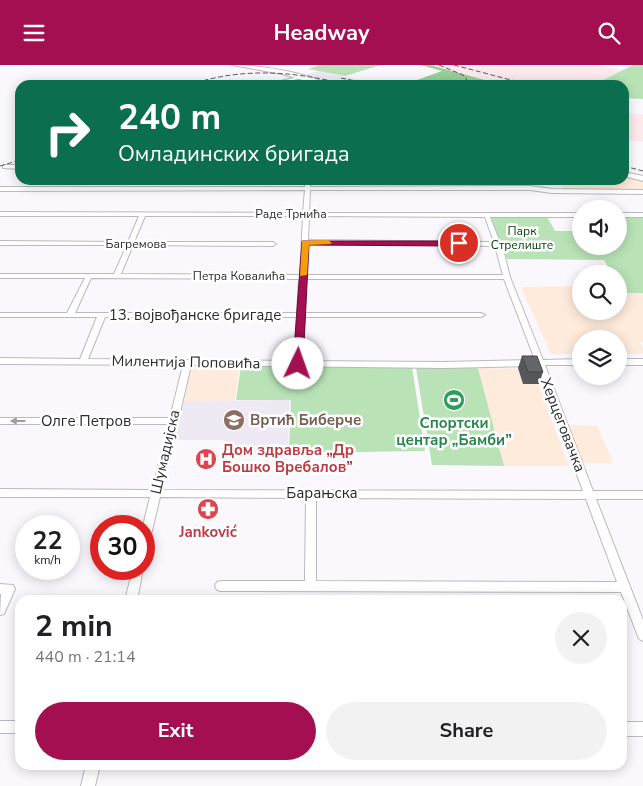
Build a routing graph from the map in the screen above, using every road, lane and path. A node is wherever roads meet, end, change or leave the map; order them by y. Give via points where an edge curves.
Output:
1 (235, 65) edge
2 (301, 77) junction
3 (288, 80) edge
4 (309, 80) edge
5 (5, 167) dead end
6 (15, 167) edge
7 (629, 176) edge
8 (643, 179) edge
9 (307, 185) edge
10 (0, 189) edge
11 (307, 189) junction
12 (643, 192) edge
13 (0, 214) edge
14 (143, 214) junction
15 (306, 215) junction
16 (487, 215) junction
17 (572, 215) edge
18 (627, 215) edge
19 (643, 215) edge
20 (305, 242) junction
21 (0, 243) edge
22 (131, 243) junction
23 (273, 244) dead end
24 (497, 244) junction
25 (0, 276) edge
26 (89, 276) junction
27 (117, 276) junction
28 (303, 277) junction
29 (507, 277) junction
30 (0, 315) edge
31 (70, 315) junction
32 (102, 315) junction
33 (301, 315) junction
34 (481, 315) dead end
35 (0, 361) edge
36 (83, 361) junction
37 (188, 362) junction
38 (627, 362) edge
39 (643, 362) edge
40 (540, 363) junction
41 (572, 363) edge
42 (298, 364) junction
43 (0, 421) edge
44 (172, 421) junction
45 (0, 493) edge
46 (155, 493) junction
47 (312, 493) junction
48 (590, 494) junction
49 (643, 495) edge
50 (150, 515) edge
51 (136, 580) edge
52 (221, 586) dead end
53 (310, 586) junction
54 (625, 587) junction
55 (0, 589) edge
56 (132, 595) edge
57 (0, 610) edge
58 (643, 635) edge
59 (0, 727) edge
60 (15, 727) edge
61 (627, 729) edge
62 (643, 729) edge
63 (92, 770) edge
64 (88, 786) edge

1 - 2 main road
2 - 3 street
2 - 4 main road
5 - 6 street
7 - 8 main road
9 - 11 street
10 - 11 street
11 - 12 street
11 - 15 street
13 - 14 street, Раде Трнића
14 - 15 street, Раде Трнића
14 - 22 street
15 - 16 street, Раде Трнића
15 - 20 street
16 - 17 street, Раде Трнића
16 - 24 street, Херцеговачка
18 - 19 street
20 - 24 street
20 - 28 street
21 - 22 street, Багремова
22 - 23 street, Багремова
22 - 27 street
24 - 29 street, Херцеговачка
25 - 26 street, Петра Ковалића
26 - 27 street, Петра Ковалића
26 - 31 street
27 - 28 street, Петра Ковалића
28 - 29 street, Петра Ковалића
28 - 33 street
29 - 40 street, Херцеговачка
30 - 31 street, 13. војвођанске бригаде
31 - 32 street, 13. војвођанске бригаде
32 - 33 street, 13. војвођанске бригаде
32 - 36 street
33 - 34 street, 13. војвођанске бригаде
33 - 42 street
35 - 36 street, Милентија Поповића
36 - 37 street, Милентија Поповића
37 - 42 street, Милентија Поповића
37 - 44 street, Шумадијска
38 - 39 street
40 - 41 street, Милентија Поповића
40 - 42 street, Милентија Поповића
40 - 48 street, Херцеговачка
44 -> 43 street, Олге Петров
44 - 46 street, Шумадијска
45 - 46 street, Барањска
46 - 47 street, Барањска
46 - 50 street, Шумадијска
47 - 48 street, Барањска
47 - 53 street
48 - 49 street, Барањска
48 - 54 street, Херцеговачка
51 - 56 street
52 - 53 street
53 - 54 street
54 - 58 street, Херцеговачка
55 - 57 street via 9,589
59 - 60 street
61 - 62 street
63 - 64 street

